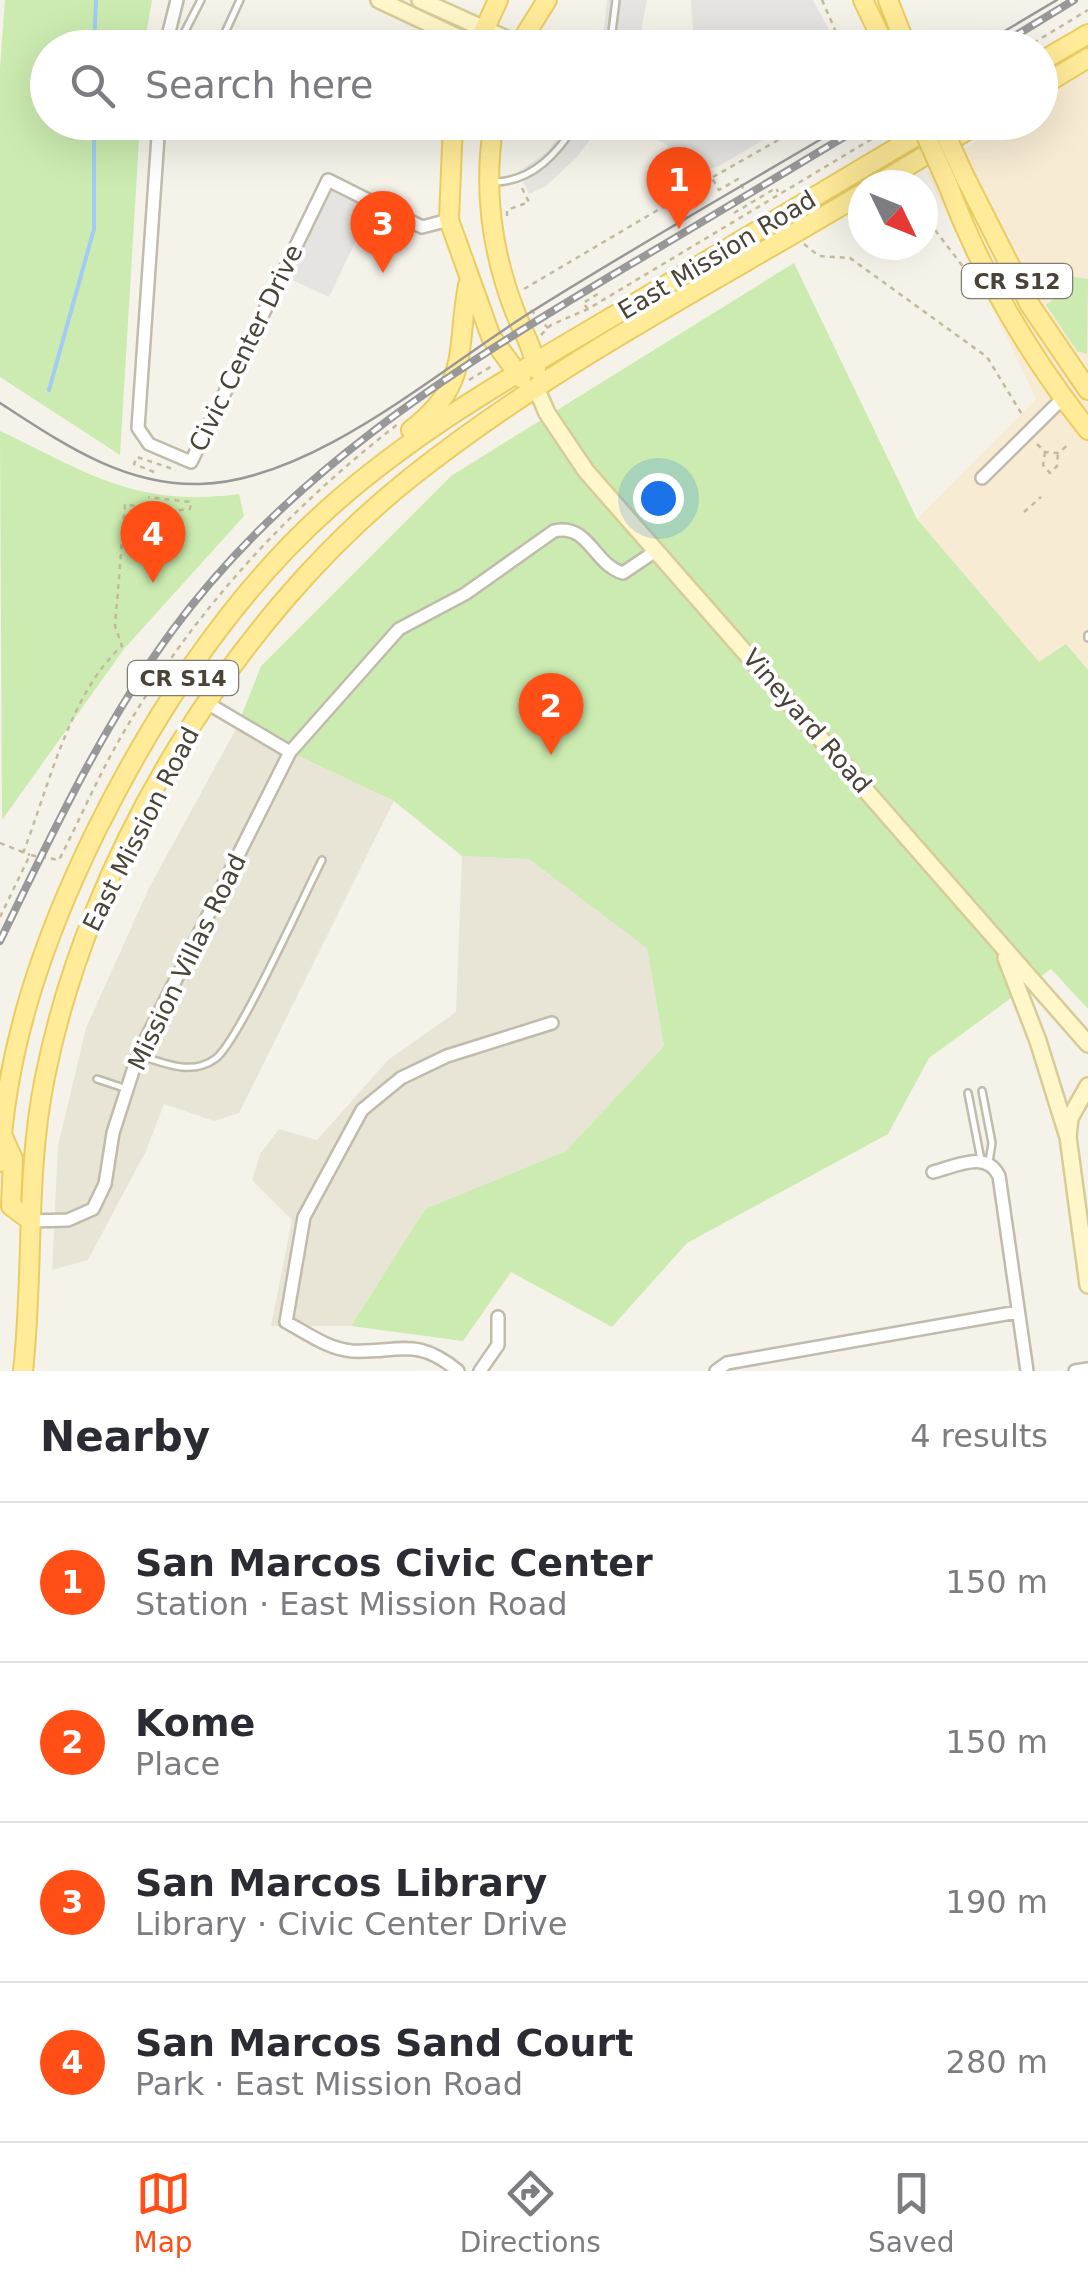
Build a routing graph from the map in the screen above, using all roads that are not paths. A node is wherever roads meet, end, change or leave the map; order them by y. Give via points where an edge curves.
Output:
1 (177, 0) edge
2 (201, 0) edge
3 (240, 0) edge
4 (378, 0) edge
5 (420, 0) edge
6 (498, 0) edge
7 (547, 0) edge
8 (616, 0) edge
9 (862, 0) edge
10 (888, 0) edge
11 (170, 30) edge
12 (186, 30) edge
13 (226, 30) edge
14 (450, 30) edge
15 (462, 30) edge
16 (484, 30) edge
17 (530, 30) edge
18 (612, 30) edge
19 (877, 30) edge
20 (900, 30) edge
21 (1088, 34) edge
22 (1058, 52) edge
23 (1088, 58) edge
24 (1058, 76) edge
25 (158, 140) edge
26 (453, 140) edge
27 (492, 140) edge
28 (563, 140) edge
29 (906, 140) edge
30 (941, 140) edge
31 (952, 140) edge
32 (901, 170) edge
33 (956, 180) junction
34 (488, 182) junction
35 (848, 202) edge
36 (449, 220) junction
37 (469, 280) junction
38 (535, 362) junction
39 (515, 373) junction
40 (1086, 382) edge
41 (537, 390) junction
42 (1063, 398) junction
43 (1088, 430) edge
44 (982, 478) dead end
45 (329, 508) junction
46 (656, 550) junction
47 (207, 703) junction
48 (290, 752) junction
49 (322, 860) dead end
50 (1001, 945) junction
51 (552, 1023) dead end
52 (1088, 1044) edge
53 (138, 1055) junction
54 (98, 1079) dead end
55 (1088, 1086) edge
56 (127, 1088) junction
57 (982, 1091) dead end
58 (968, 1093) dead end
59 (2, 1134) edge
60 (1068, 1137) junction
61 (985, 1161) junction
62 (0, 1162) edge
63 (934, 1172) dead end
64 (31, 1221) junction
65 (1086, 1254) edge
66 (1088, 1285) edge
67 (1018, 1312) junction
68 (498, 1316) dead end
69 (1088, 1369) edge
70 (23, 1371) edge
71 (458, 1371) edge
72 (480, 1371) edge
73 (716, 1371) edge
74 (1026, 1371) edge
75 (1075, 1371) edge

1 - 11 street
2 - 12 lane
3 - 13 lane
4 - 14 main road
5 - 15 main road
6 - 16 main road
7 - 17 main road
8 - 18 lane
9 - 19 main road
10 - 20 main road
21 - 22 main road
23 - 24 main road
25 - 36 street, Civic Center Drive via 138,428 150,444 191,462 328,180 422,227
26 - 36 main road
27 - 34 main road
28 - 34 lane via 544,163 518,179
29 - 38 main road, East Mission Road / CR S14
30 - 33 main road, CR S12, bridge
31 - 32 main road
33 - 40 main road, CR S12 via 1030,305
33 - 42 main road, CR S12 via 1004,310
34 - 38 main road via 498,261
35 - 41 main road, East Mission Road / CR S14
36 - 37 main road
37 - 39 main road via 491,338
37 - 45 main road via 465,339 445,394
38 - 39 main road, East Mission Road / CR S14
38 - 41 main road
39 - 41 main road
39 - 45 main road, East Mission Road / CR S14
40 - 42 main road
41 - 46 main road, Vineyard Road via 586,470
41 - 47 main road, East Mission Road / CR S14 via 453,445 348,532
42 - 43 main road, CR S12
42 - 44 street
45 - 59 main road, East Mission Road / CR S14 via 212,637 125,774 51,930 22,1022
46 - 48 street, Mission Villas Road via 623,573 609,569 581,534 554,531 465,594 399,629
46 - 50 main road, Vineyard Road
47 - 48 street
47 - 64 main road, East Mission Road / CR S14 via 146,808 73,971 44,1080
48 - 53 street, Mission Villas Road
49 - 53 lane via 216,1059 186,1070
50 - 52 main road, Vineyard Road
50 - 60 main road
51 - 71 street via 447,1056 402,1078 362,1110 304,1217 286,1322 331,1347 409,1346 436,1353
53 - 56 street, Mission Villas Road
54 - 56 lane
55 - 60 main road via 1070,1118
56 - 64 street, Mission Villas Road via 105,1184 92,1208 68,1220
57 - 61 lane via 992,1144
58 - 61 lane
59 - 62 main road, East Mission Road / CR S14
59 - 64 main road via 14,1159 11,1206
60 - 65 main road
61 - 63 street
61 - 67 street via 1000,1176
64 - 70 main road, East Mission Road / CR S14
65 - 66 main road
67 - 73 street via 727,1363
67 - 74 street
68 - 72 street via 498,1345
69 - 75 street

